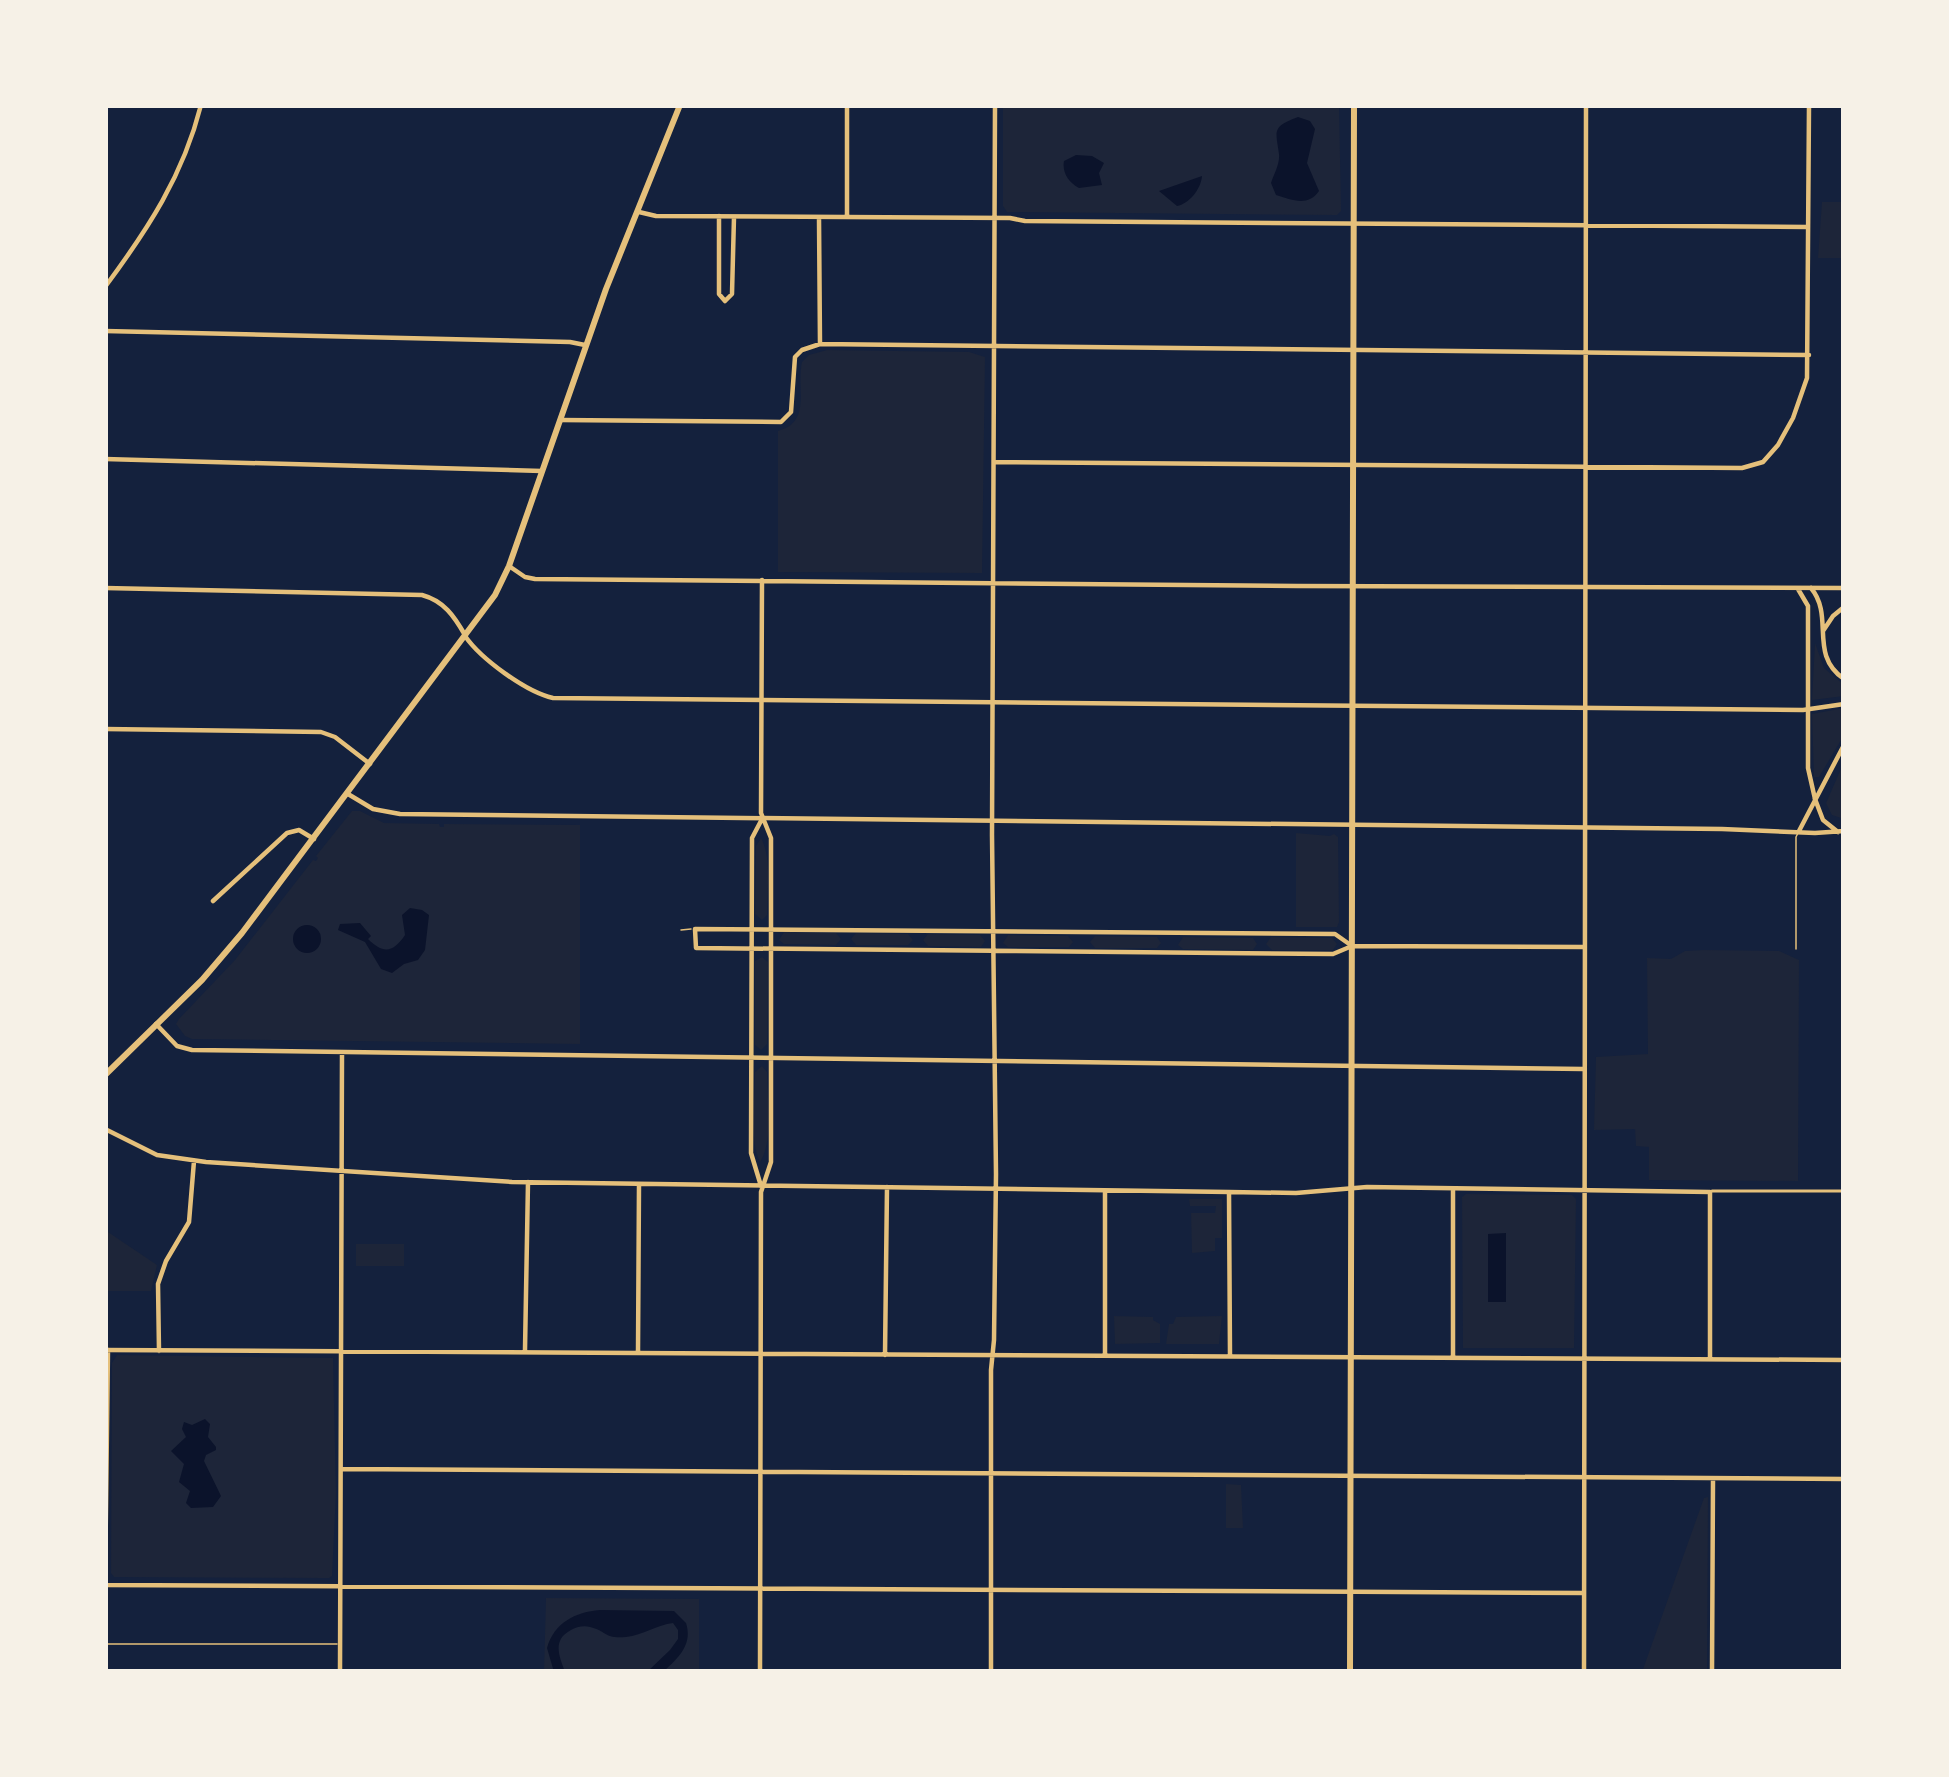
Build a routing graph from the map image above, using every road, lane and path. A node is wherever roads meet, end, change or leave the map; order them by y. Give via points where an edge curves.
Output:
1 (201, 105) edge
2 (680, 105) edge
3 (847, 105) edge
4 (995, 105) edge
5 (1354, 105) edge
6 (1586, 105) edge
7 (1809, 105) edge
8 (636, 212) junction
9 (719, 217) junction
10 (734, 217) junction
11 (847, 217) junction
12 (819, 218) junction
13 (994, 218) junction
14 (1353, 223) junction
15 (1808, 226) junction
16 (1585, 227) junction
17 (105, 287) edge
18 (105, 331) edge
19 (820, 344) junction
20 (586, 345) junction
21 (994, 347) junction
22 (1353, 350) junction
23 (1585, 352) junction
24 (1809, 355) junction
25 (560, 420) junction
26 (105, 459) edge
27 (995, 462) junction
28 (1352, 466) junction
29 (1586, 466) junction
30 (542, 471) junction
31 (509, 566) junction
32 (762, 580) junction
33 (993, 583) junction
34 (1352, 586) junction
35 (105, 588) edge
36 (1585, 588) junction
37 (1811, 588) junction
38 (1844, 588) edge
39 (1798, 589) junction
40 (1844, 607) edge
41 (1823, 632) junction
42 (466, 636) junction
43 (1844, 680) edge
44 (762, 700) junction
45 (992, 702) junction
46 (1844, 704) edge
47 (1352, 705) junction
48 (1585, 708) junction
49 (1808, 710) junction
50 (105, 730) edge
51 (1844, 745) edge
52 (370, 764) junction
53 (348, 794) junction
54 (1815, 799) junction
55 (762, 819) junction
56 (992, 822) junction
57 (1352, 825) junction
58 (1584, 827) junction
59 (1799, 831) junction
60 (1841, 831) edge
61 (314, 839) junction
62 (213, 901) dead end
63 (695, 929) junction
64 (752, 929) junction
65 (771, 929) junction
66 (681, 930) dead end
67 (993, 932) junction
68 (1352, 946) junction
69 (1583, 947) junction
70 (771, 948) junction
71 (752, 949) junction
72 (1796, 949) dead end
73 (993, 951) junction
74 (156, 1024) junction
75 (342, 1052) junction
76 (752, 1058) junction
77 (771, 1059) junction
78 (994, 1061) junction
79 (1351, 1065) junction
80 (1583, 1069) junction
81 (105, 1075) edge
82 (105, 1129) edge
83 (194, 1161) junction
84 (341, 1172) junction
85 (528, 1182) junction
86 (639, 1184) junction
87 (761, 1186) junction
88 (886, 1187) junction
89 (995, 1189) junction
90 (1351, 1189) junction
91 (1453, 1189) junction
92 (1106, 1191) junction
93 (1583, 1191) junction
94 (1844, 1191) edge
95 (1229, 1192) junction
96 (1711, 1192) junction
97 (106, 1350) edge
98 (159, 1351) junction
99 (341, 1351) junction
100 (525, 1351) junction
101 (638, 1352) junction
102 (761, 1353) junction
103 (993, 1354) junction
104 (1105, 1354) junction
105 (885, 1355) junction
106 (1230, 1355) junction
107 (1351, 1357) junction
108 (1453, 1358) junction
109 (1583, 1358) junction
110 (1710, 1358) junction
111 (1844, 1360) edge
112 (106, 1468) edge
113 (341, 1469) junction
114 (761, 1471) junction
115 (992, 1473) junction
116 (1351, 1475) junction
117 (1584, 1477) junction
118 (1713, 1479) junction
119 (1844, 1480) edge
120 (105, 1585) edge
121 (340, 1586) junction
122 (760, 1589) junction
123 (991, 1590) junction
124 (1351, 1592) junction
125 (1584, 1593) junction
126 (105, 1644) edge
127 (340, 1644) junction
128 (340, 1672) edge
129 (760, 1672) edge
130 (991, 1672) edge
131 (1350, 1672) edge
132 (1584, 1672) edge
133 (1712, 1672) edge

1 - 17 street via 154,220
2 - 8 main road
3 - 11 street
4 - 13 street
5 - 14 main road
6 - 16 street
7 - 15 street
8 - 9 street
8 - 20 main road
9 - 10 street
9 - 10 street via 718,294 725,301 732,294
10 - 12 street
11 - 12 street
11 - 13 street
12 - 19 street
13 - 14 street
13 - 21 street
14 - 16 street
14 - 22 main road
15 - 16 street
15 - 24 street
16 - 23 street
18 - 20 street
19 - 21 street
19 - 25 street via 795,357 791,412 781,422
20 - 25 main road
21 - 22 street
21 - 27 street
22 - 23 street
22 - 28 main road
23 - 24 street
23 - 29 street
24 - 29 street via 1785,434 1755,466
25 - 30 main road
26 - 30 street
27 - 28 street
27 - 33 street
28 - 29 street
28 - 34 main road
29 - 36 street
30 - 31 main road
31 - 32 street via 532,579
31 - 42 main road
32 - 33 street
32 - 44 street
33 - 34 street
33 - 45 street
34 - 36 street
34 - 47 main road
35 - 42 street via 413,594 440,602
36 - 39 street
36 - 48 street
37 - 38 street
37 - 39 street
37 - 41 street
39 - 49 street via 1808,605
40 - 41 street
41 - 43 street via 1826,658
42 - 44 street via 546,697
42 - 52 main road
44 - 45 street
44 - 55 street
45 - 47 street
45 - 56 street
46 - 49 street
47 - 48 street
47 - 57 main road
48 - 49 street
48 - 58 street
49 - 54 street
50 - 52 street via 321,732
51 - 54 street
52 - 53 main road
53 - 55 street via 394,814
53 - 61 main road
54 - 59 street
54 - 60 street via 1823,820
55 - 56 street
55 - 64 street via 752,838
55 - 65 street via 771,838
56 - 57 street
56 - 67 street
57 - 58 street
57 - 68 main road
58 - 59 street
58 - 69 street
59 - 60 street
59 - 72 lane
61 - 62 street via 287,832
61 - 74 main road via 229,949
63 - 64 street
63 - 66 lane
63 - 71 street via 696,948
64 - 65 street
64 - 71 street
65 - 67 street
65 - 70 street
67 - 68 street via 1335,934
67 - 73 street
68 - 69 street
68 - 73 street via 1333,954
68 - 79 main road
69 - 80 street
70 - 71 street
70 - 73 street
70 - 77 street
71 - 76 street
73 - 78 street
74 - 75 street via 186,1050
74 - 81 main road
75 - 76 street
75 - 84 street
76 - 77 street
76 - 87 street via 751,1153
77 - 78 street
77 - 87 street via 771,1162
78 - 79 street
78 - 89 street
79 - 80 street
79 - 90 main road
80 - 93 street
82 - 83 street via 150,1153
83 - 84 street
83 - 98 street via 188,1222 158,1284
84 - 85 street
84 - 99 street
85 - 86 street
85 - 100 street
86 - 87 street
86 - 101 street
87 - 88 street
87 - 102 street
88 - 89 street
88 - 105 street
89 - 92 street
89 - 103 street
90 - 91 street
90 - 95 street
90 - 107 main road
91 - 93 street
91 - 108 street
92 - 95 street
92 - 104 street
93 - 96 street
93 - 109 street
94 - 96 street
95 - 106 street
96 - 110 street
97 - 98 street
97 - 112 street
98 - 99 street
99 - 100 street
99 - 113 street
100 - 101 street
101 - 102 street
102 - 105 street
102 - 114 street
103 - 104 street
103 - 105 street
103 - 115 street
104 - 106 street
106 - 107 street
107 - 108 street
107 - 116 main road
108 - 109 street
109 - 110 street
109 - 117 street
110 - 111 street
112 - 120 street
113 - 114 street
113 - 121 street
114 - 115 street
114 - 122 street
115 - 116 street
115 - 123 street
116 - 117 street
116 - 124 main road
117 - 118 street
117 - 125 street
118 - 119 street
118 - 133 street
120 - 121 street
121 - 122 street
121 - 127 street
122 - 123 street
122 - 129 street
123 - 124 street
123 - 130 street
124 - 125 street
124 - 131 main road
125 - 132 street
126 - 127 lane
127 - 128 street

